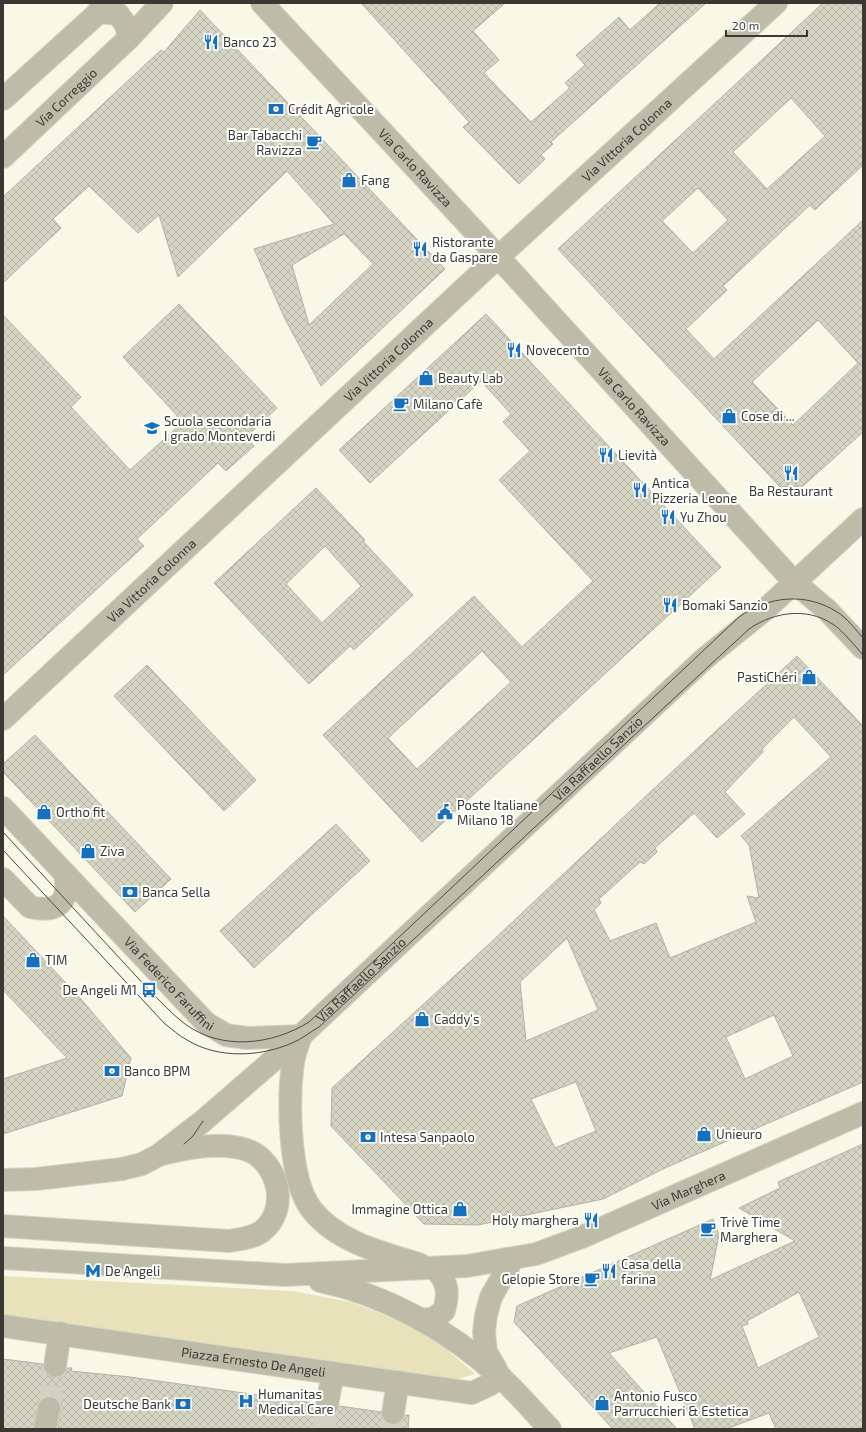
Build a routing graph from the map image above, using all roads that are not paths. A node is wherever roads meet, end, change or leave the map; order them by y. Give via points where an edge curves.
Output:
1 (162, 3) edge
2 (262, 3) edge
3 (776, 3) edge
4 (104, 7) edge
5 (129, 38) junction
6 (3, 99) edge
7 (3, 157) edge
8 (498, 258) junction
9 (863, 519) edge
10 (795, 583) junction
11 (863, 648) edge
12 (3, 719) edge
13 (3, 808) edge
14 (65, 874) junction
15 (3, 878) edge
16 (301, 1036) junction
17 (863, 1113) edge
18 (159, 1155) junction
19 (3, 1180) edge
20 (3, 1226) edge
21 (3, 1258) edge
22 (512, 1260) junction
23 (436, 1269) junction
24 (285, 1275) junction
25 (421, 1320) junction
26 (3, 1326) edge
27 (60, 1333) junction
28 (55, 1366) tunnel mouth
29 (332, 1373) junction
30 (500, 1376) junction
31 (398, 1382) junction
32 (328, 1405) tunnel mouth
33 (393, 1413) tunnel mouth
34 (550, 1429) edge

1 - 5 street, Via Correggio
2 - 8 street, Via Carlo Ravizza
3 - 8 street, Via Vittoria Colonna
4 - 5 street via 118,14 126,25
4 - 6 street
5 - 7 street, Via Correggio
8 - 10 street, Via Carlo Ravizza
8 - 12 street, Via Vittoria Colonna
9 - 10 street, Via Raffaello Sanzio
10 - 11 street, Via Carlo Ravizza via 827,610
10 - 16 street, Via Raffaello Sanzio via 704,659
13 - 14 street, Via Federico Faruffini
14 - 15 street via 65,898 61,904 48,909 30,908
14 - 16 street, Via Federico Faruffini via 206,1023 226,1035 247,1038
16 - 18 street via 203,1121
16 - 23 street via 293,1061 291,1126 297,1178 311,1210 345,1237 369,1248
17 - 22 street, Via Marghera via 582,1237
18 - 19 street via 142,1164 122,1169
18 - 20 street via 196,1148 231,1146 259,1156 276,1178 278,1191 275,1213 262,1231 251,1237 229,1241
21 - 24 street
22 - 23 street
22 - 30 street via 491,1297 484,1332 486,1352
23 - 24 street
23 - 25 street via 444,1279 448,1295 444,1311 434,1318
24 - 25 street via 351,1289
25 - 30 street via 475,1355
26 - 27 street, Piazza Ernesto De Angeli
27 - 28 street
27 - 29 street, Piazza Ernesto De Angeli
29 - 31 street, Piazza Ernesto De Angeli
29 - 32 street
30 - 31 street, Piazza Ernesto De Angeli via 472,1393
30 - 34 street
31 - 33 street

